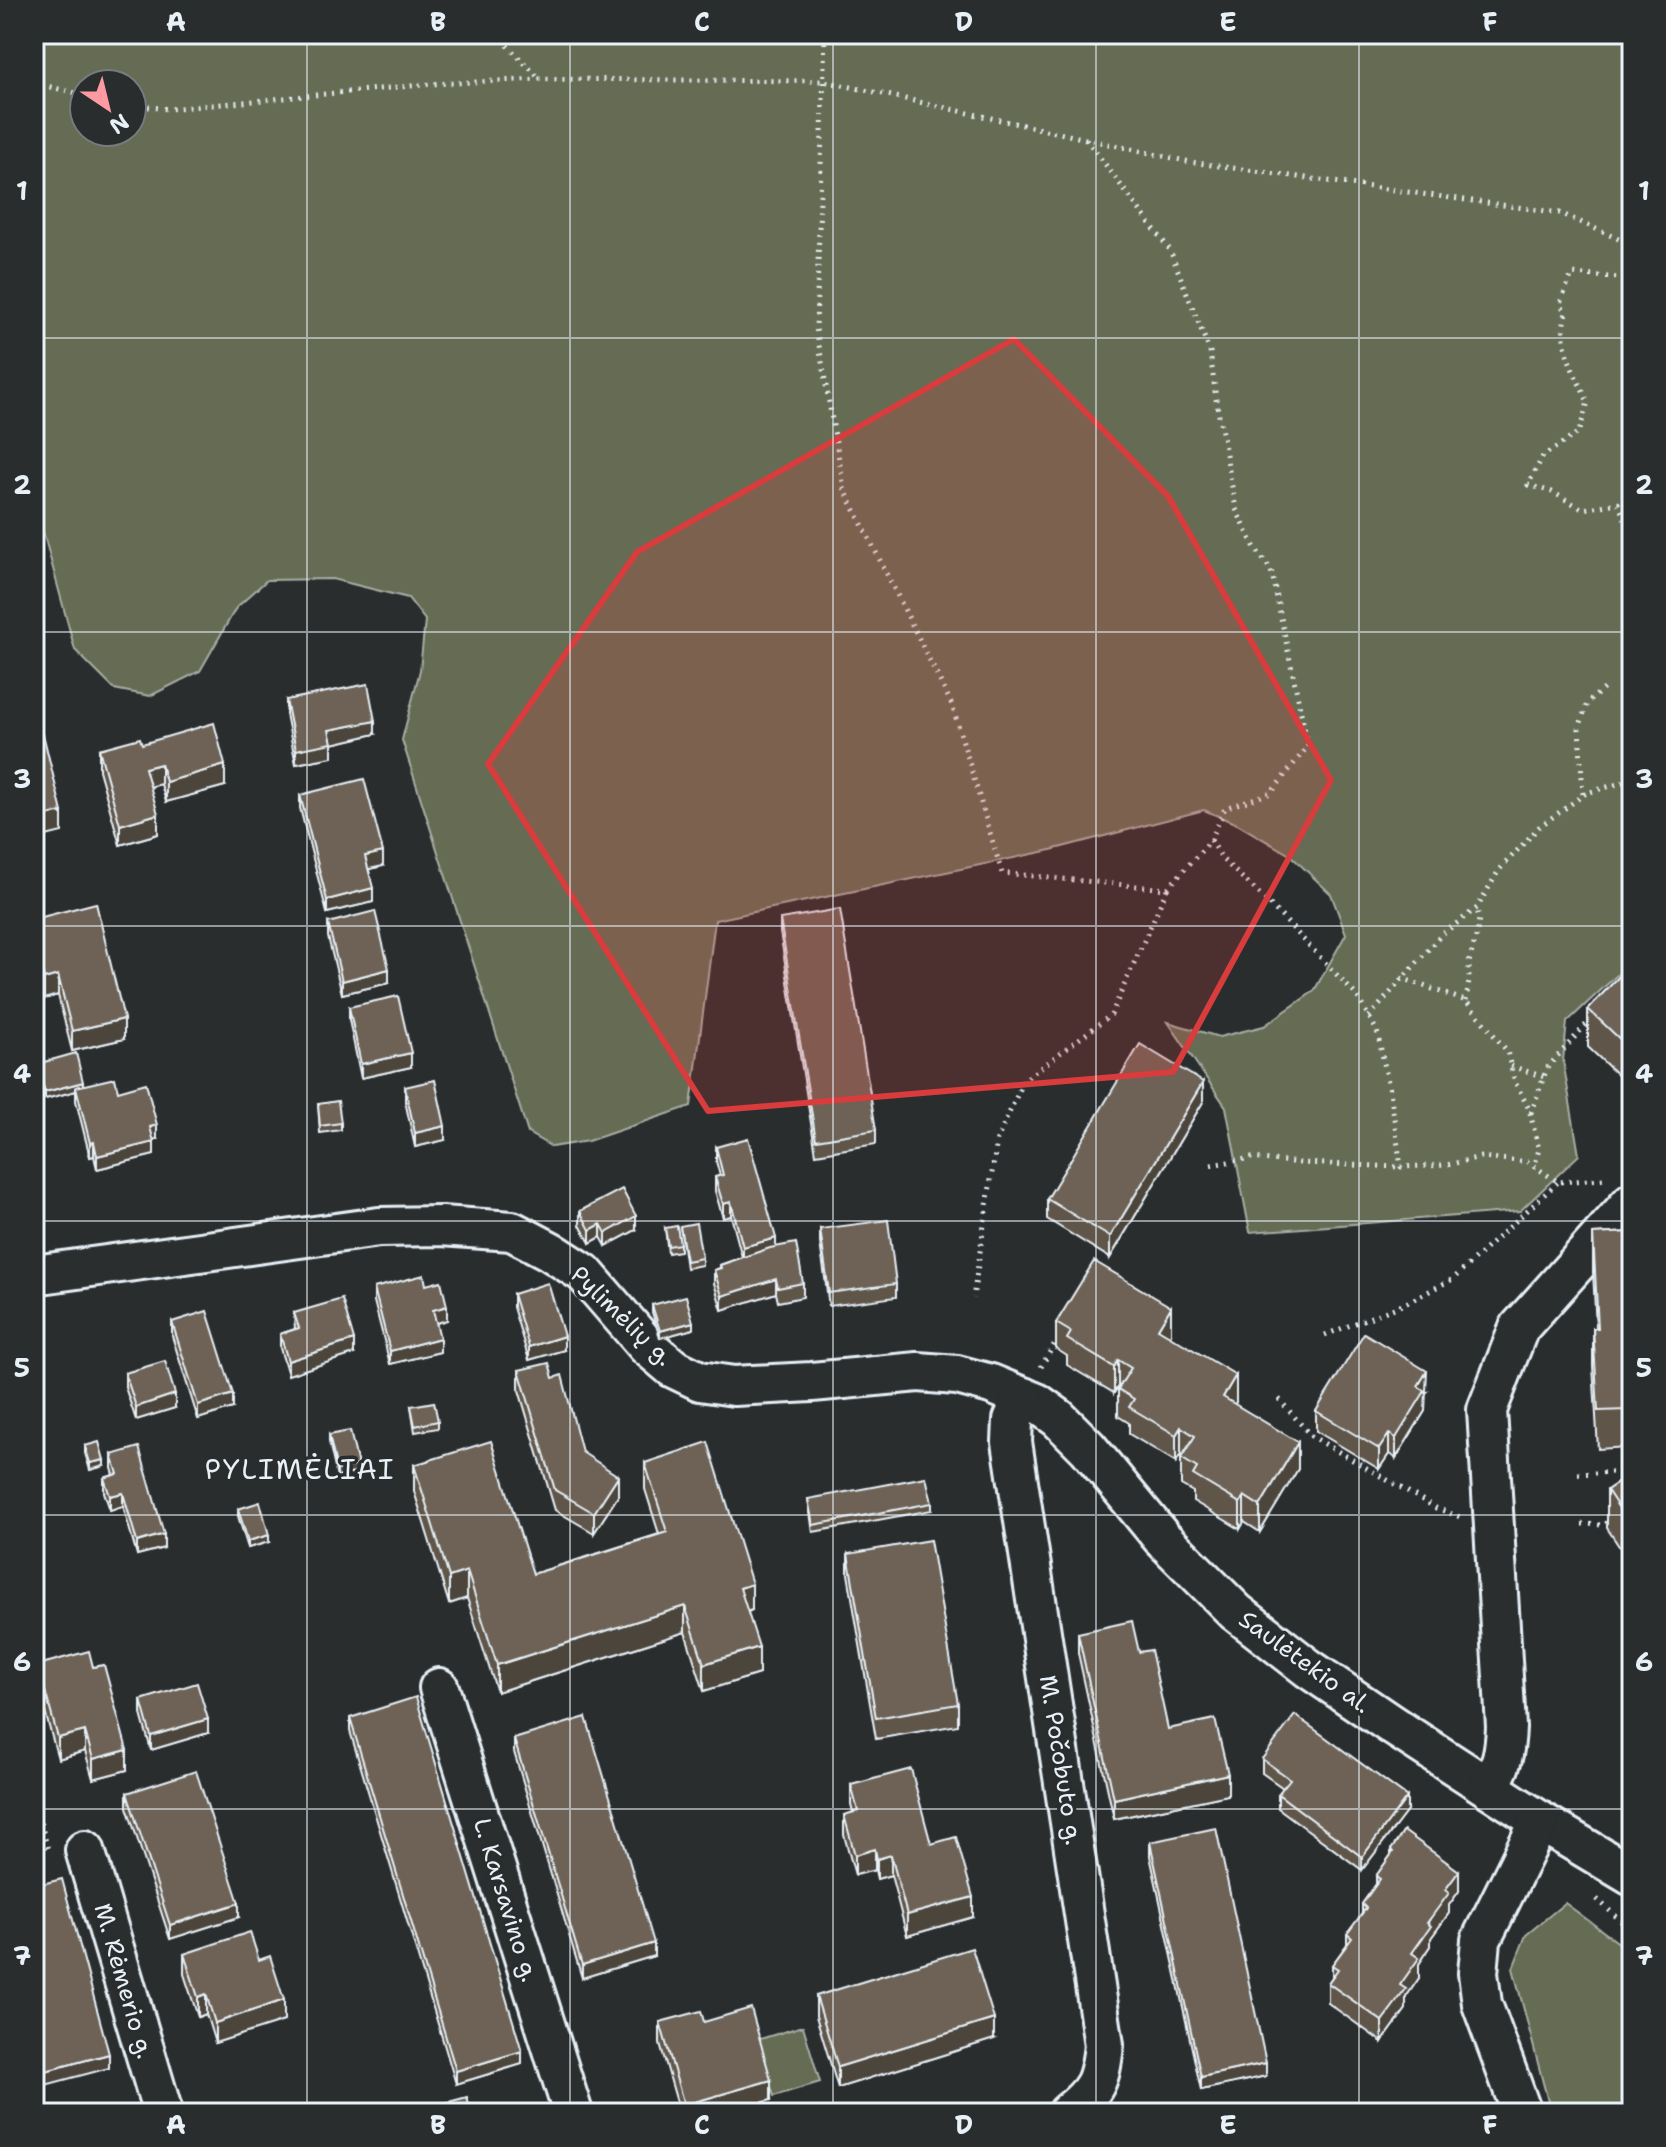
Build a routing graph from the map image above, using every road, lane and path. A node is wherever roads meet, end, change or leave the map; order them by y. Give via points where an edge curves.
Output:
1 (496, 34) edge
2 (825, 34) edge
3 (540, 79) junction
4 (824, 81) junction
5 (34, 83) edge
6 (68, 91) edge
7 (148, 107) edge
8 (1085, 139) junction
9 (1632, 245) edge
10 (1632, 279) edge
11 (1632, 536) edge
12 (1608, 685) dead end
13 (1632, 780) edge
14 (1583, 795) junction
15 (1211, 840) junction
16 (1167, 889) junction
17 (1477, 908) junction
18 (1401, 978) junction
19 (1466, 1001) junction
20 (1600, 1011) edge
21 (1369, 1017) junction
22 (1511, 1066) junction
23 (1544, 1077) junction
24 (1530, 1114) junction
25 (1211, 1165) dead end
26 (1401, 1167) junction
27 (1534, 1168) junction
28 (1558, 1182) junction
29 (1629, 1206) edge
30 (34, 1275) edge
31 (973, 1298) dead end
32 (1061, 1333) edge
33 (1325, 1335) dead end
34 (1023, 1397) junction
35 (1279, 1399) dead end
36 (1632, 1471) edge
37 (1578, 1474) dead end
38 (1613, 1518) edge
39 (1582, 1524) dead end
40 (1493, 1529) junction
41 (439, 1688) dead end
42 (1489, 1787) junction
43 (34, 1800) edge
44 (1540, 1821) junction
45 (68, 1855) joint
46 (1632, 1876) edge
47 (163, 2113) edge
48 (573, 2113) edge
49 (1068, 2113) edge
50 (1522, 2113) edge

1 - 3 path
2 - 4 path
3 - 4 path
3 - 7 path
4 - 8 path
4 - 16 path via 816,328 844,488 952,705 1002,873
5 - 6 path
8 - 9 path via 1190,162 1560,213
8 - 15 path via 1170,250 1200,323 1210,352 1236,509 1271,570 1308,746 1271,793 1225,808
10 - 11 path via 1572,274 1560,303 1566,313 1565,352 1588,402 1579,432 1543,456 1528,485 1583,509 1618,503
12 - 14 path via 1587,703 1579,729
13 - 14 path
14 - 17 path via 1539,827 1499,870
15 - 16 path
15 - 21 path via 1223,860 1357,996
16 - 31 path via 1111,1015 1024,1080 997,1140
17 - 18 path via 1441,935
17 - 19 path
18 - 19 path
18 - 21 path
19 - 22 path via 1507,1051
20 - 23 path
21 - 26 path via 1387,1076
22 - 23 path
22 - 24 path
23 - 24 path
24 - 27 path via 1539,1149
25 - 26 path via 1252,1158
26 - 27 path via 1481,1157 1528,1162
27 - 28 path
28 - 29 path via 1604,1179
28 - 33 path via 1453,1279
29 - 40 street via 1519,1328 1487,1410
30 - 34 street, Pylimėlių g. via 379,1227 512,1231 584,1273 647,1346 673,1368 700,1381 743,1386 918,1372 957,1375
32 - 34 path
34 - 42 street, Saulėtekio al. via 1058,1418 1088,1448 1162,1538 1236,1612 1320,1676
34 - 49 street, M. Počobuto g. via 1013,1420 1012,1442 1104,2045 1101,2073 1086,2098
35 - 40 path via 1311,1436 1436,1508
36 - 37 path
38 - 39 path via 1604,1525
40 - 42 street via 1506,1727 1505,1750
41 - 48 street, L. Karsavino g.
42 - 44 street, Saulėtekio al.
43 - 45 path
44 - 46 street, Saulėtekio al.
44 - 50 street via 1481,1940 1478,1973 1482,2004
45 - 47 street, M. Rėmerio g.

